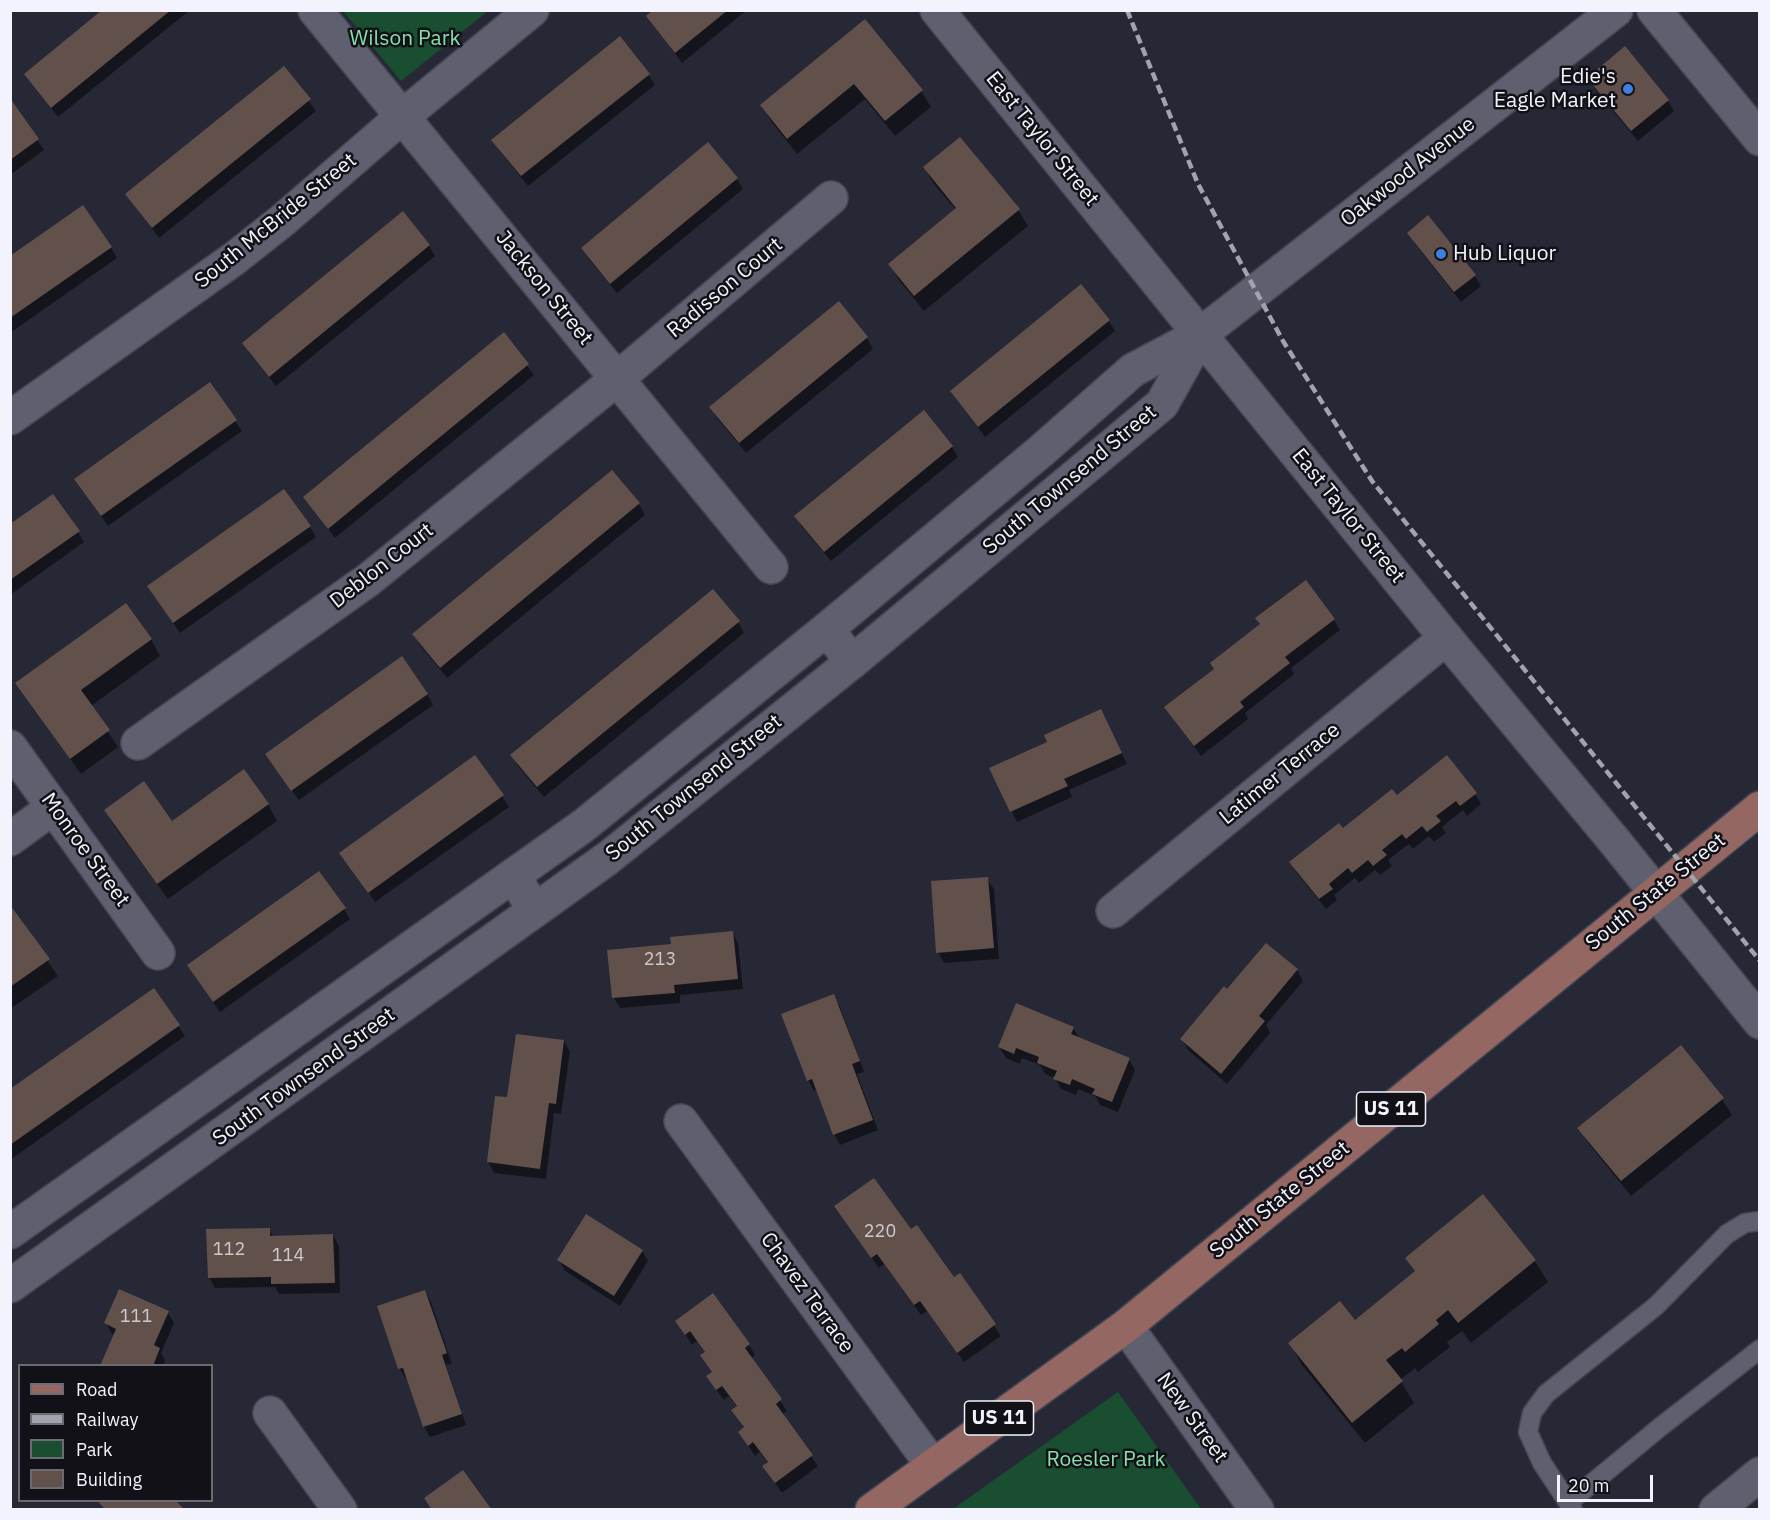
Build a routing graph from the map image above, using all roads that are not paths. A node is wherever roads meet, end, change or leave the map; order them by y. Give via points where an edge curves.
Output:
1 (315, 10) edge
2 (532, 10) edge
3 (937, 10) edge
4 (1616, 10) edge
5 (1653, 10) edge
6 (403, 117) junction
7 (1760, 139) edge
8 (831, 198) dead end
9 (1201, 334) junction
10 (618, 378) junction
11 (10, 418) edge
12 (771, 567) dead end
13 (827, 629) junction
14 (1446, 638) junction
15 (852, 662) junction
16 (138, 743) dead end
17 (10, 747) edge
18 (54, 807) junction
19 (1760, 808) edge
20 (10, 838) edge
21 (513, 876) junction
22 (1656, 892) junction
23 (536, 910) junction
24 (1113, 911) dead end
25 (158, 953) dead end
26 (1760, 1022) edge
27 (681, 1121) dead end
28 (1760, 1221) edge
29 (10, 1232) edge
30 (10, 1286) edge
31 (1126, 1326) junction
32 (1760, 1349) edge
33 (270, 1413) dead end
34 (933, 1466) junction
35 (1760, 1474) edge
36 (1571, 1506) edge
37 (340, 1509) edge
38 (873, 1509) edge
39 (1257, 1509) edge
40 (1716, 1509) edge

1 - 6 street, Jackson Street
2 - 6 street, South McBride Street
3 - 9 street, East Taylor Street
4 - 9 street, Oakwood Avenue
5 - 7 street
6 - 10 street, Jackson Street
6 - 11 street, South McBride Street via 235,258
8 - 10 street, Radisson Court
9 - 13 street, South Townsend Street via 1133,370
9 - 14 street, East Taylor Street
9 - 15 street, South Townsend Street via 1162,404
10 - 12 street, Jackson Street
10 - 16 street, Deblon Court via 368,580
13 - 15 street
13 - 21 street, South Townsend Street via 583,826
14 - 22 street, East Taylor Street
14 - 24 street, Latimer Terrace
15 - 23 street, South Townsend Street via 608,858
17 - 18 street, Monroe Street
18 - 20 street
18 - 25 street, Monroe Street
19 - 22 main road, South State Street / US 11
21 - 23 street
21 - 29 street, South Townsend Street
22 - 26 street, East Taylor Street
22 - 31 main road, South State Street / US 11
23 - 30 street, South Townsend Street
27 - 34 street, Chavez Terrace
28 - 36 lane via 1745,1223 1727,1234 1656,1306 1546,1394 1532,1413 1528,1432 1542,1463
31 - 34 main road, South State Street / US 11
31 - 39 street, New Street
32 - 36 lane via 1659,1428
33 - 37 street
34 - 38 main road, South State Street / US 11
35 - 40 street

